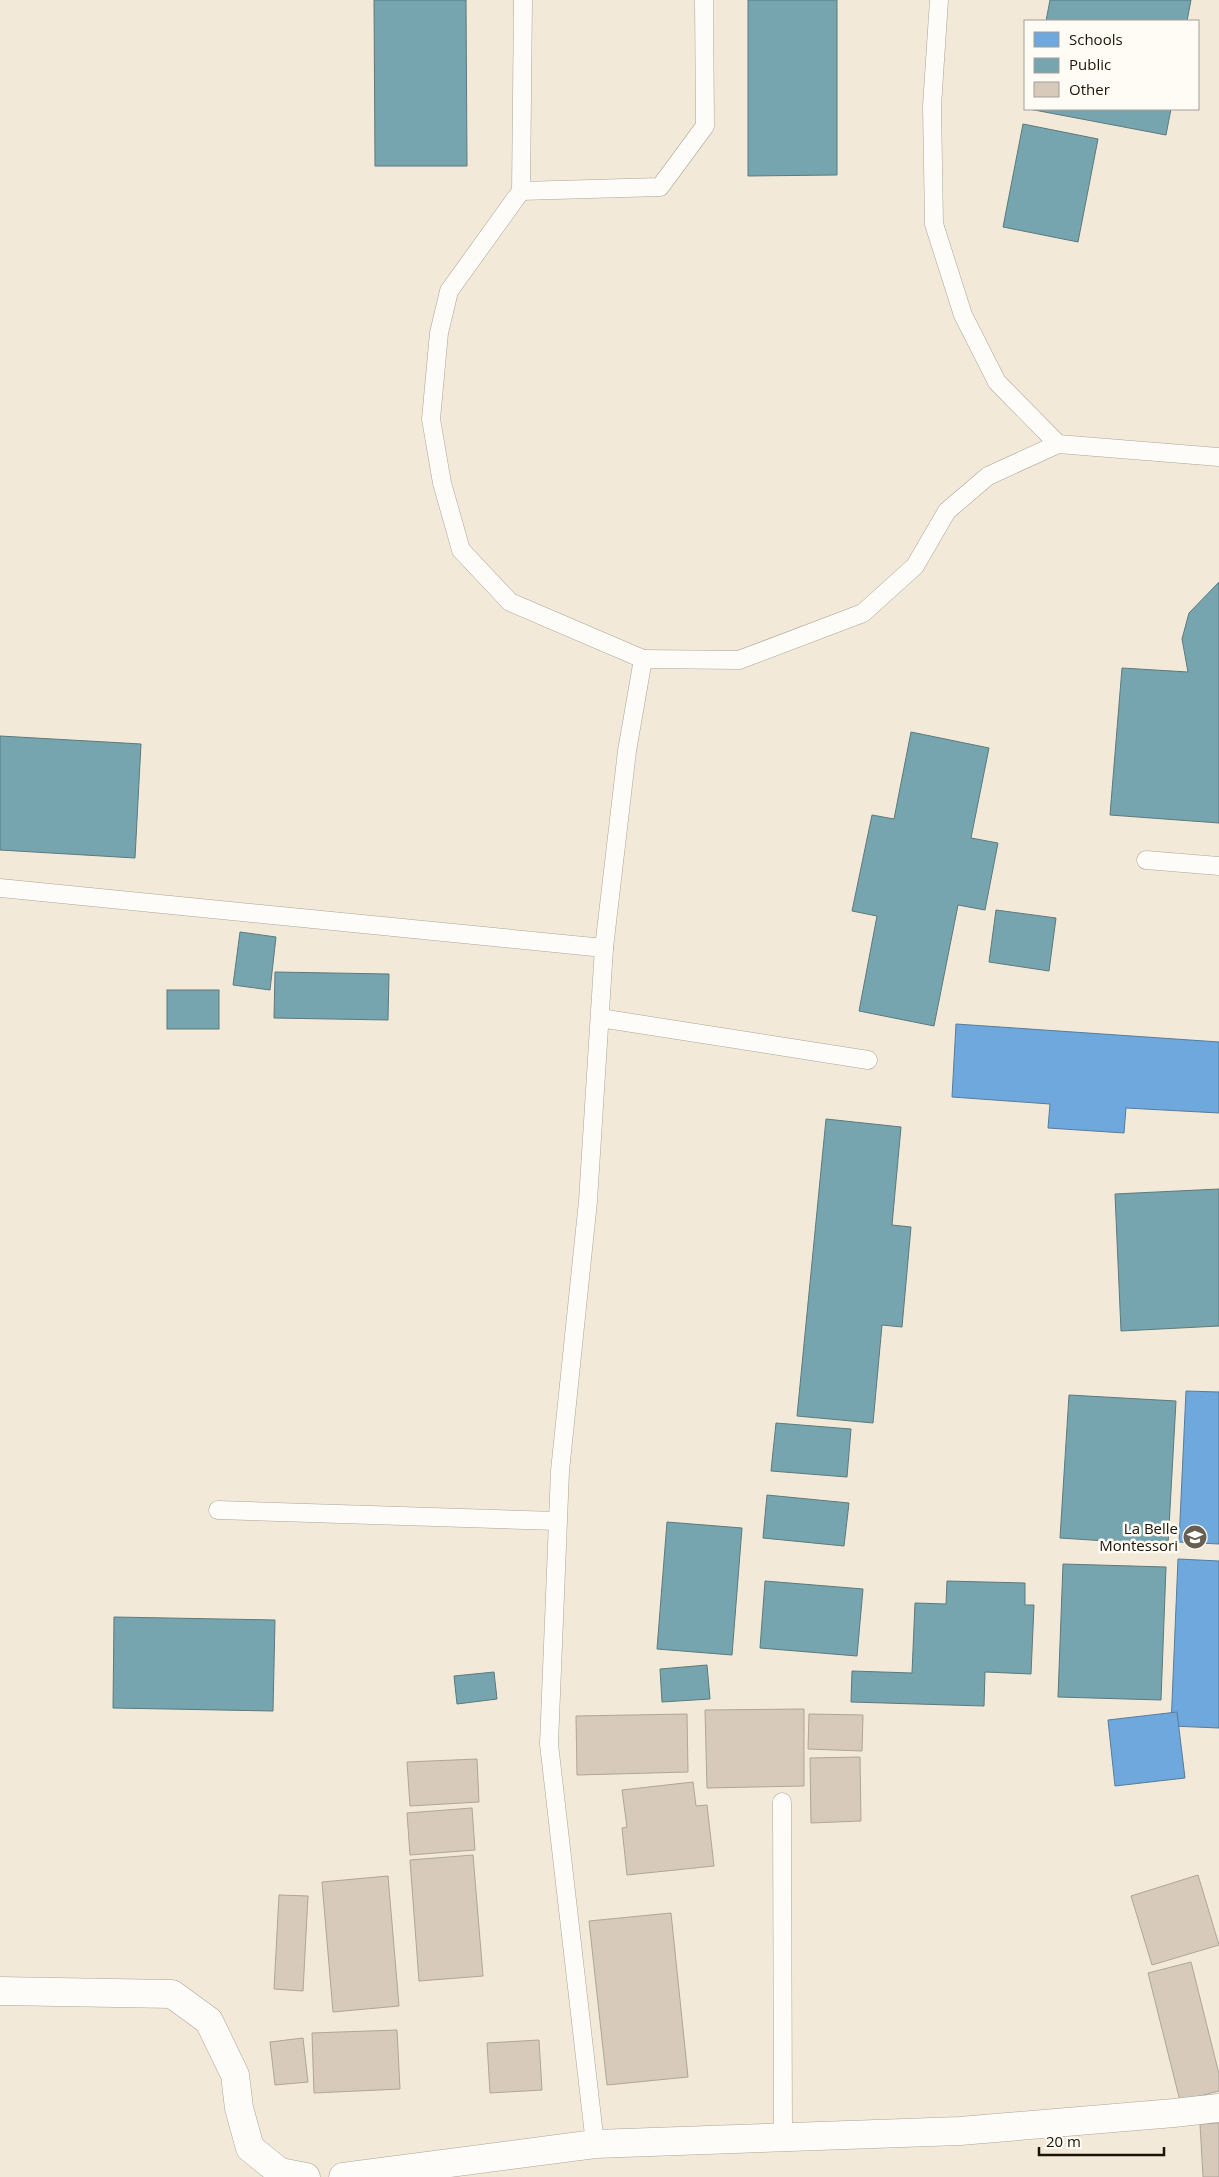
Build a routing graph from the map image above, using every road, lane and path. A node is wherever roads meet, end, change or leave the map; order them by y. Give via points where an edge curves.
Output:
1 (523, 0) edge
2 (704, 0) edge
3 (940, 0) edge
4 (521, 191) junction
5 (1058, 444) junction
6 (1219, 457) edge
7 (642, 659) junction
8 (1146, 860) dead end
9 (1219, 866) edge
10 (0, 888) edge
11 (604, 948) junction
12 (600, 1018) junction
13 (868, 1060) dead end
14 (218, 1510) dead end
15 (557, 1521) junction
16 (782, 1802) dead end
17 (0, 1991) edge
18 (1219, 2108) edge
19 (783, 2138) junction
20 (595, 2144) junction
21 (306, 2177) edge
22 (344, 2177) edge

1 - 4 lane
2 - 4 lane via 705,126 660,187
3 - 5 lane via 932,106 934,224 963,315 998,382
4 - 7 lane via 449,291 439,333 431,419 442,483 461,550 510,602
5 - 6 lane
5 - 7 lane via 988,476 947,511 915,566 863,613 739,660
7 - 11 lane via 627,751
8 - 9 lane
10 - 11 lane
11 - 12 lane
12 - 13 lane
12 - 15 lane via 588,1201
14 - 15 lane
15 - 20 lane via 549,1744
16 - 19 lane
17 - 21 street via 172,1994 209,2021 235,2075 239,2108 250,2148 280,2172
18 - 19 street via 960,2131
19 - 20 street
20 - 22 street

